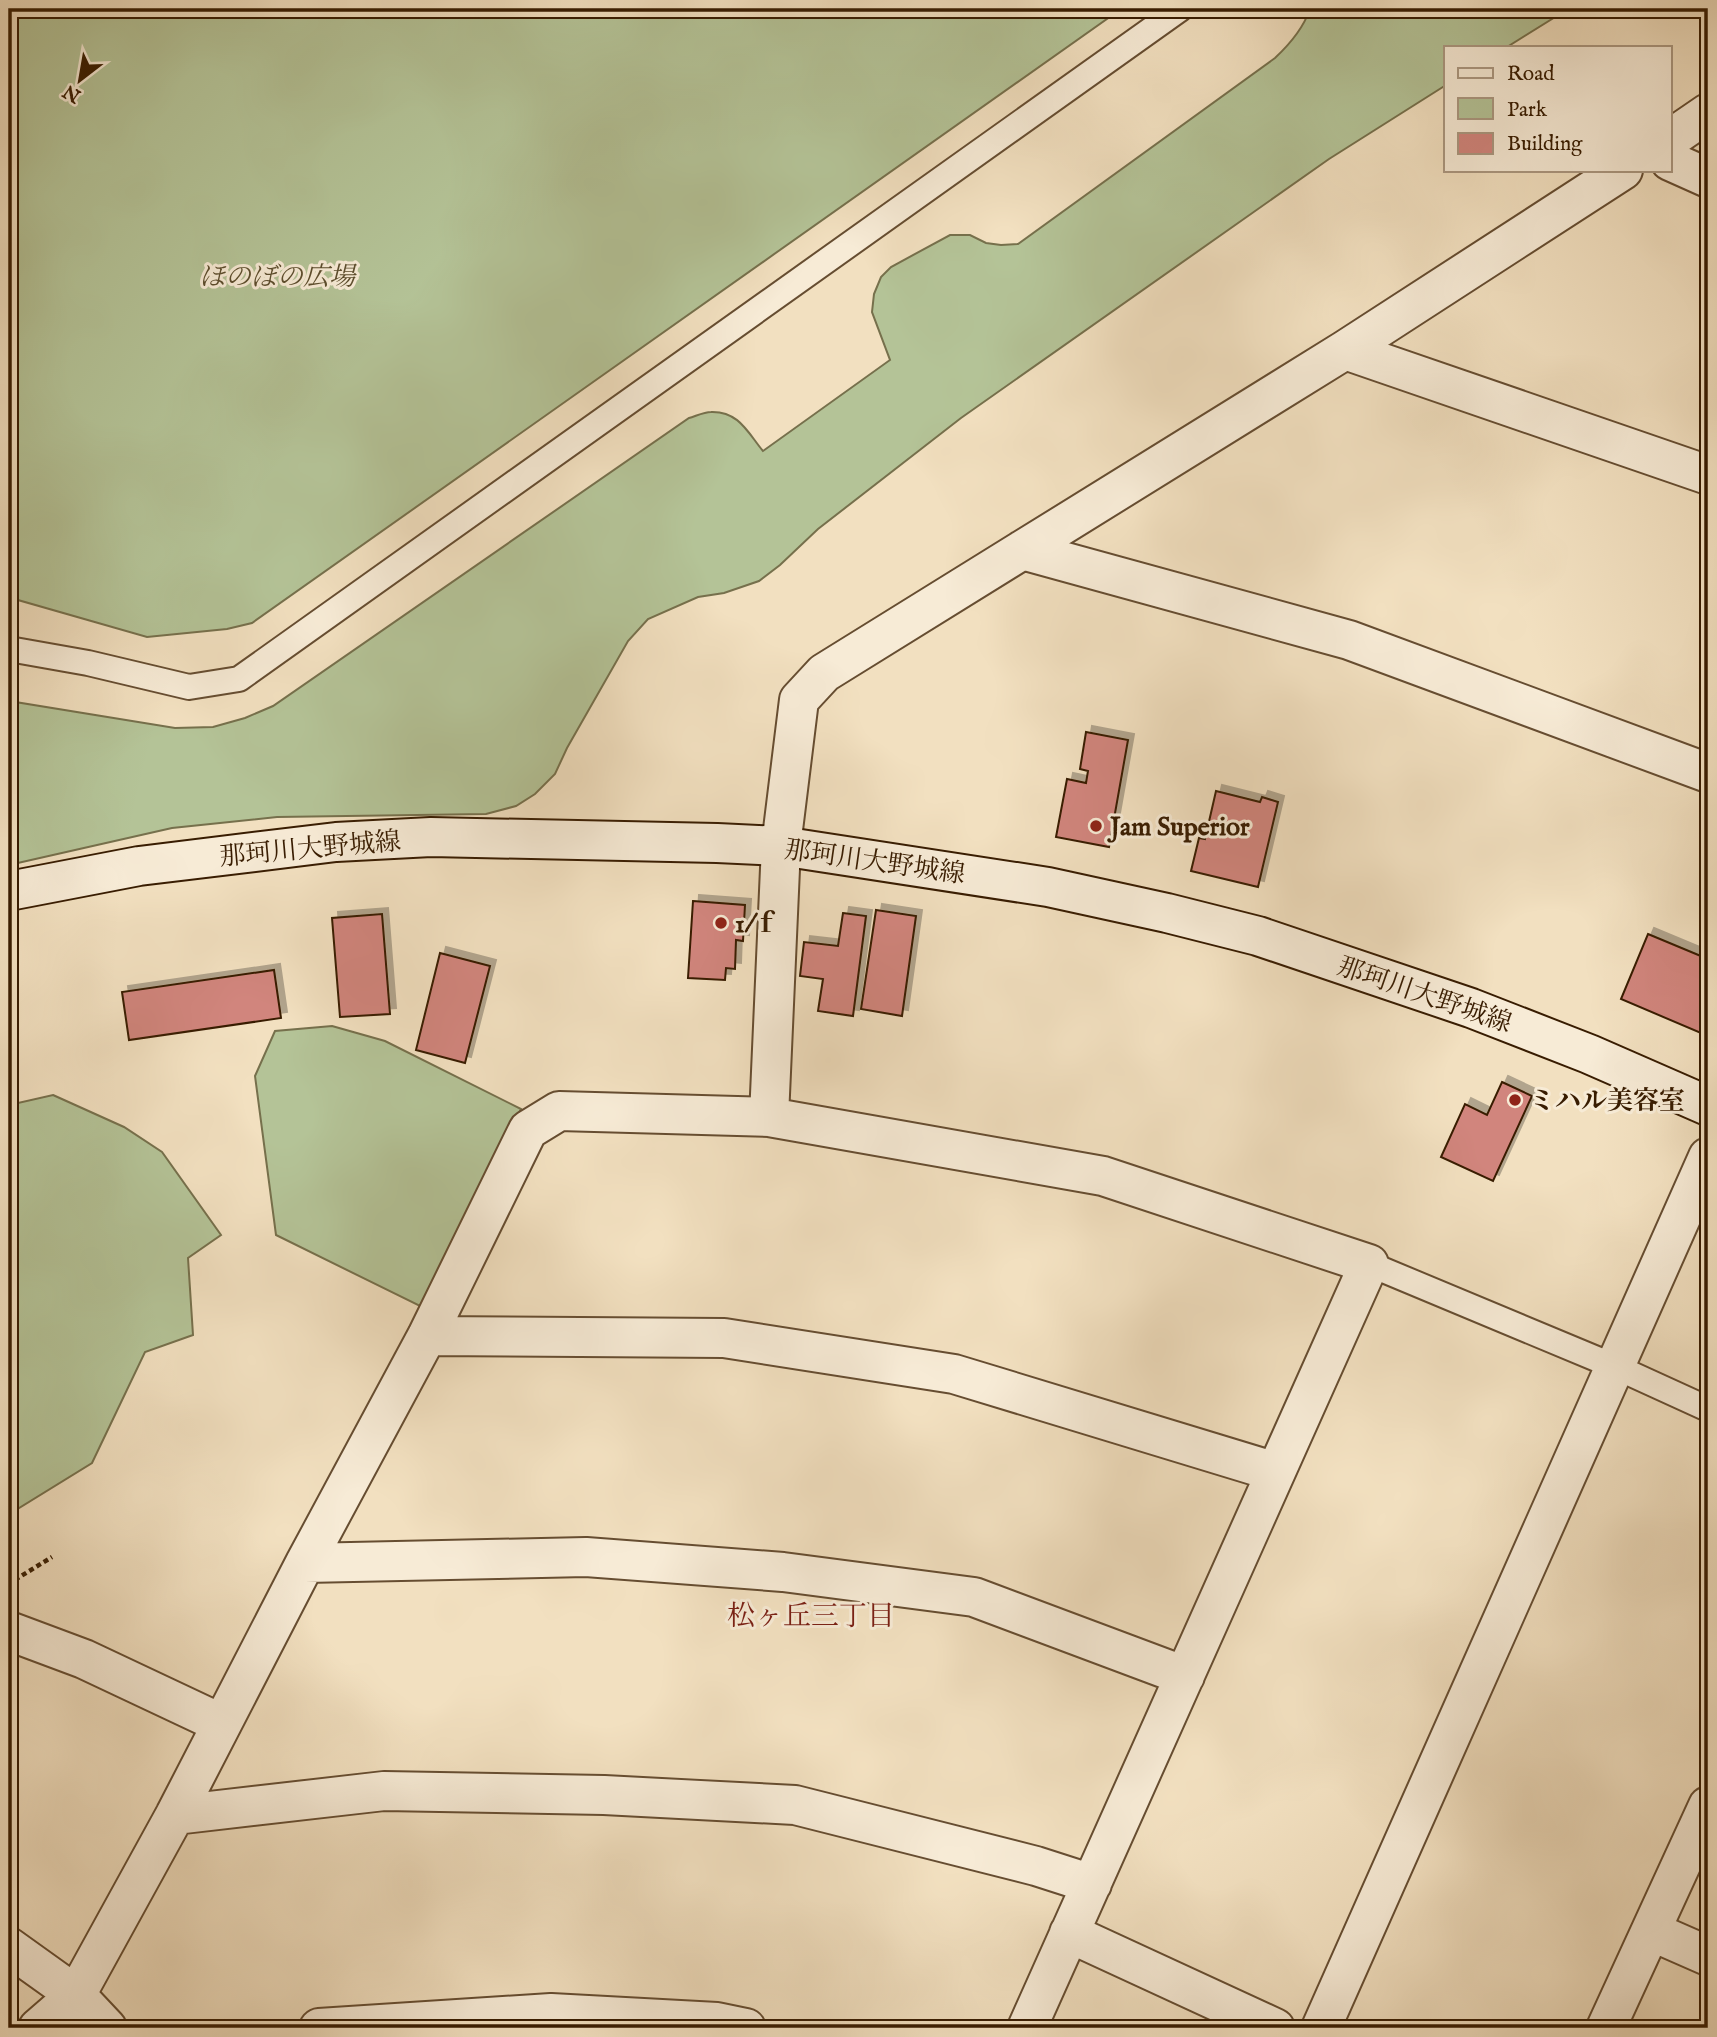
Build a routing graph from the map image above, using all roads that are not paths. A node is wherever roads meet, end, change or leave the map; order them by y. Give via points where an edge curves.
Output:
1 (1181, 9) edge
2 (1708, 113) edge
3 (1672, 138) edge
4 (1672, 162) edge
5 (1620, 172) edge
6 (1708, 178) edge
7 (1345, 350) junction
8 (1708, 475) edge
9 (1022, 550) junction
10 (9, 649) edge
11 (1708, 773) edge
12 (781, 846) junction
13 (9, 891) edge
14 (1708, 1106) edge
15 (769, 1117) junction
16 (1708, 1157) edge
17 (1369, 1264) junction
18 (427, 1336) junction
19 (1616, 1367) junction
20 (1708, 1409) edge
21 (1276, 1472) junction
22 (305, 1563) junction
23 (9, 1632) edge
24 (1185, 1675) junction
25 (222, 1724) junction
26 (1708, 1806) edge
27 (175, 1815) junction
28 (1092, 1884) junction
29 (1651, 1931) junction
30 (1069, 1934) junction
31 (9, 1947) edge
32 (1708, 1956) edge
33 (76, 1995) junction
34 (38, 2028) edge
35 (107, 2028) edge
36 (319, 2028) edge
37 (746, 2028) edge
38 (1027, 2028) edge
39 (1275, 2028) edge
40 (1321, 2028) edge
41 (1606, 2028) edge

1 - 10 lane via 239,678 189,687
2 - 3 street
4 - 6 street
5 - 7 street
7 - 8 street
7 - 9 street
9 - 11 street via 1349,640
9 - 12 street via 824,673 799,700
12 - 13 street, 那珂川大野城線 via 418,838 336,842 139,866
12 - 14 street, 那珂川大野城線 via 1048,887 1258,936 1471,1008
12 - 15 street
15 - 17 street via 1103,1176
15 - 18 street via 559,1111 528,1130
16 - 19 street
17 - 19 lane
17 - 21 street
18 - 21 street via 724,1338 954,1374
18 - 22 street
19 - 20 lane
19 - 40 street
21 - 24 street
22 - 24 street via 586,1557 783,1572 974,1597
22 - 25 street
23 - 25 street via 84,1659
24 - 28 street
25 - 27 street
26 - 29 street
27 - 28 street via 384,1791 795,1805
27 - 33 street
28 - 30 street
29 - 32 street
29 - 41 street
30 - 38 street
30 - 39 street
31 - 33 street
33 - 34 street
33 - 35 street
36 - 37 street via 551,2013 718,2022

